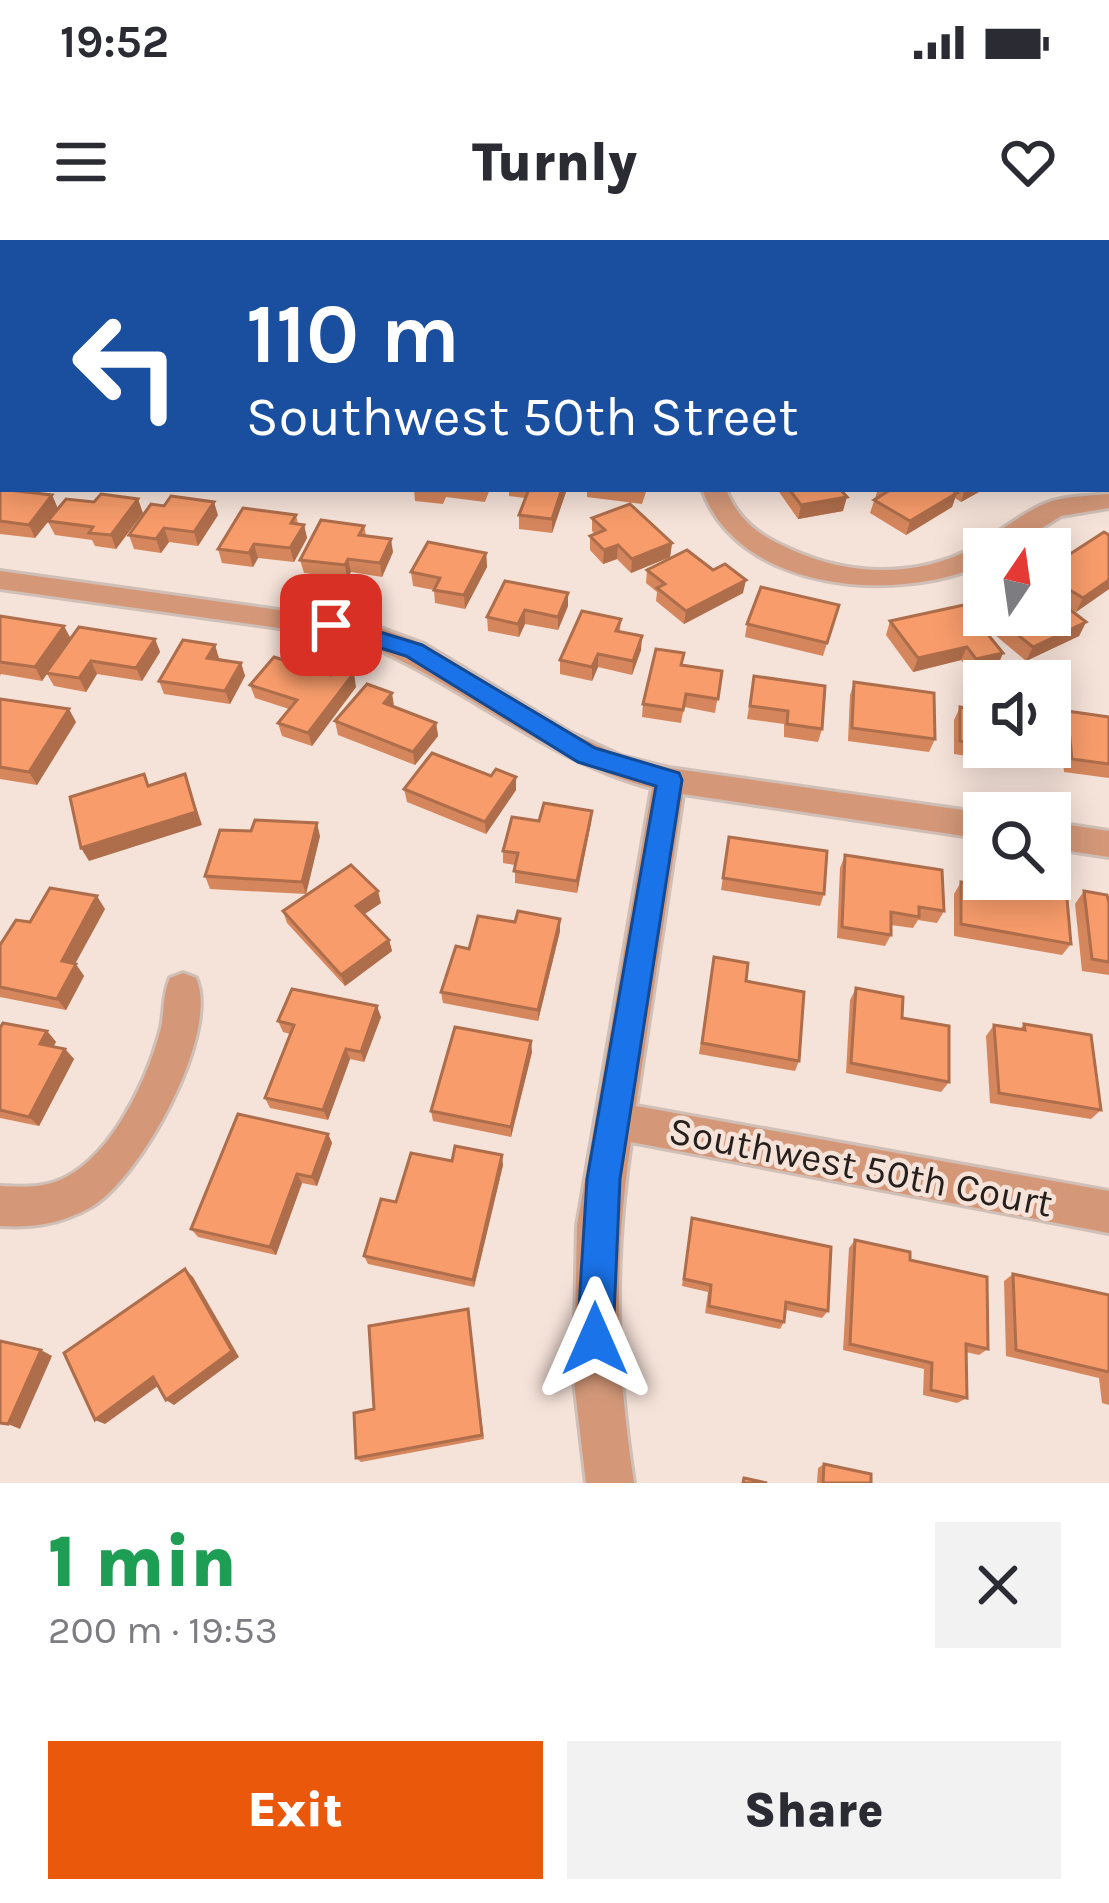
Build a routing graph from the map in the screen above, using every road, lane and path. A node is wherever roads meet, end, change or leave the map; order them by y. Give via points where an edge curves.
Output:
1 (716, 492) edge
2 (1109, 501) edge
3 (1024, 528) edge
4 (963, 561) edge
5 (0, 580) edge
6 (670, 780) junction
7 (963, 823) edge
8 (1071, 838) edge
9 (1109, 844) edge
10 (183, 989) dead end
11 (612, 1120) junction
12 (0, 1206) edge
13 (1109, 1212) edge
14 (610, 1483) edge

1 - 4 street via 736,527 784,556 866,578 930,574
2 - 3 street via 1054,509
5 - 6 street via 374,634 587,755
6 - 7 street
6 - 11 street
8 - 9 street
10 - 12 street via 179,1036 117,1162 73,1197 45,1207
11 - 13 street, Southwest 50th Court
11 - 14 street via 594,1296

